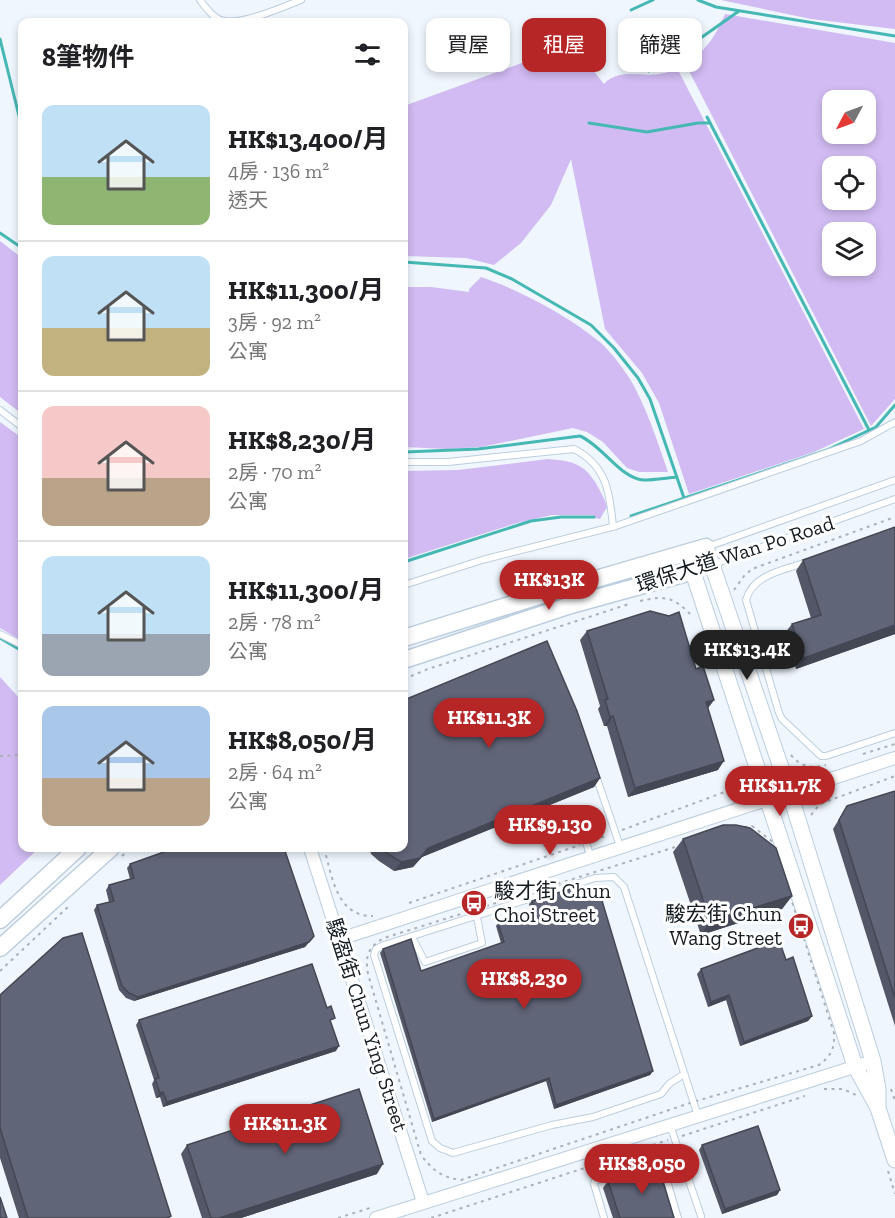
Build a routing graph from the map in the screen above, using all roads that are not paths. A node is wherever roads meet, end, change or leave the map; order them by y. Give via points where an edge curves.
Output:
1 (200, 0) edge
2 (301, 0) edge
3 (219, 18) edge
4 (253, 18) edge
5 (0, 410) edge
6 (895, 416) edge
7 (895, 422) edge
8 (18, 424) edge
9 (883, 429) junction
10 (408, 462) edge
11 (895, 480) edge
12 (895, 499) edge
13 (613, 527) junction
14 (706, 547) junction
15 (687, 554) junction
16 (811, 561) edge
17 (713, 564) junction
18 (694, 571) junction
19 (408, 584) edge
20 (0, 634) edge
21 (408, 637) edge
22 (18, 643) edge
23 (408, 659) edge
24 (895, 733) edge
25 (895, 758) edge
26 (593, 768) edge
27 (790, 794) junction
28 (769, 801) junction
29 (578, 817) dead end
30 (621, 849) junction
31 (74, 852) edge
32 (310, 852) edge
33 (113, 855) edge
34 (592, 859) junction
35 (477, 917) junction
36 (0, 920) edge
37 (412, 937) junction
38 (340, 939) junction
39 (0, 948) edge
40 (873, 1060) junction
41 (855, 1066) junction
42 (684, 1074) junction
43 (878, 1108) junction
44 (698, 1116) junction
45 (670, 1125) junction
46 (599, 1148) junction
47 (890, 1162) edge
48 (608, 1176) junction
49 (423, 1202) junction
50 (373, 1213) edge
51 (700, 1216) dead end
52 (604, 1218) edge
53 (678, 1218) edge

1 - 3 lane
2 - 4 lane
5 - 8 lane
6 - 9 lane
7 - 9 lane
9 - 13 lane via 861,441
10 - 13 lane via 448,462 574,449 586,455 606,482
11 - 14 lane, 環保大道 Wan Po Road
12 - 17 lane, 環保大道 Wan Po Road
13 - 19 lane via 482,560
14 - 15 main road, 環保大道 Wan Po Road
14 - 17 street
15 - 18 street
15 - 21 main road, 環保大道 Wan Po Road
16 - 24 lane via 759,580 746,600 779,713 821,756
17 - 18 lane, 環保大道 Wan Po Road
17 - 27 street
18 - 23 main road, 環保大道 Wan Po Road via 571,605
18 - 28 street
20 - 22 lane
25 - 27 street
26 - 30 lane
27 - 28 street
27 - 40 street
28 - 30 street
28 - 41 street
29 - 34 lane
30 - 34 street
31 - 36 main road
32 - 38 street, 駿盈街 Chun Ying Street
33 - 39 main road
34 - 38 street
35 - 37 lane
35 - 37 lane via 482,943 425,962
35 - 42 lane via 595,878 614,877 624,886
37 - 42 lane via 376,949 374,959 432,1142 440,1148 453,1153 593,1117 661,1094
38 - 49 street, 駿盈街 Chun Ying Street
40 - 41 street
40 - 43 street
41 - 43 street
41 - 44 street
42 - 44 lane
43 - 47 street
44 - 45 street
45 - 46 street
45 - 51 lane
46 - 48 lane
46 - 49 street
48 - 52 lane via 594,1184
48 - 53 lane via 660,1161
49 - 50 street

